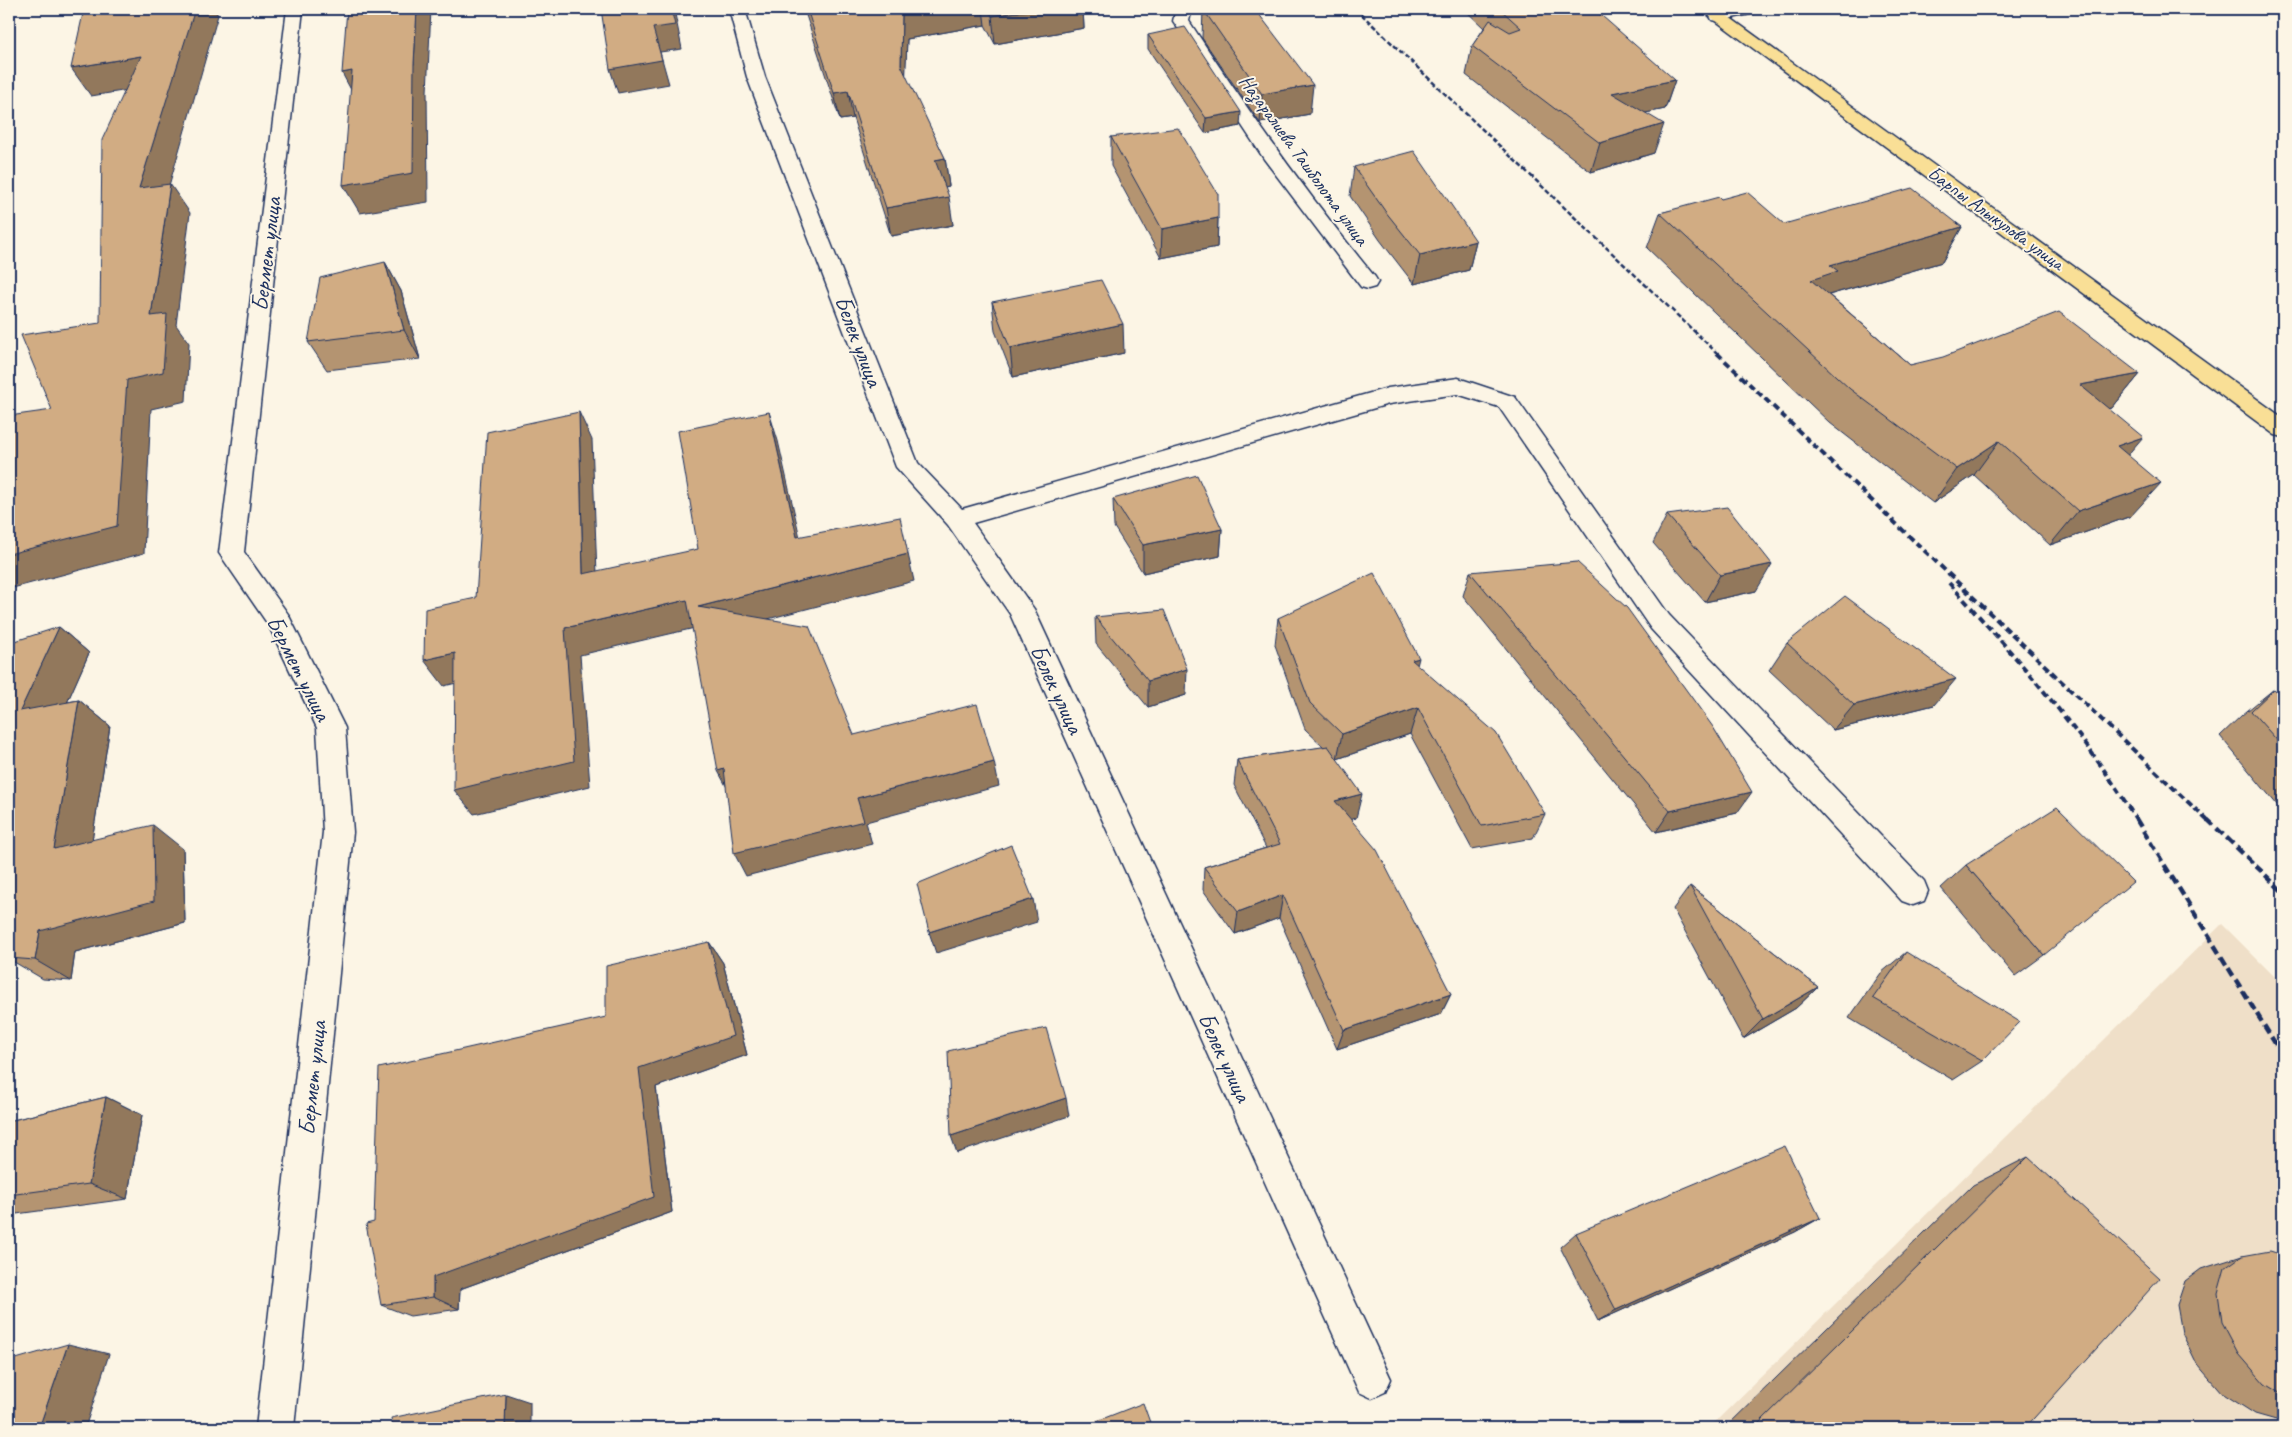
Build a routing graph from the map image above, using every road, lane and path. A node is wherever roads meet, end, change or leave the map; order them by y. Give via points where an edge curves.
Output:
1 (295, 9) edge
2 (738, 9) edge
3 (1184, 9) edge
4 (1749, 9) edge
5 (1713, 12) edge
6 (1368, 282) dead end
7 (2283, 430) edge
8 (957, 519) junction
9 (1913, 891) dead end
10 (1372, 1379) dead end
11 (275, 1428) edge

1 - 11 street, Бермет улица via 231,552 279,621 331,728 338,832
2 - 8 street, Белек улица via 756,77 908,467
3 - 6 street, Назаралиева Ташболота улица via 1182,21 1234,105 1317,221
4 - 5 street
5 - 7 main road, Барпы Алыкулова улица
8 - 9 street via 1388,396 1458,386 1507,402 1660,622
8 - 10 street, Белек улица via 1021,609

